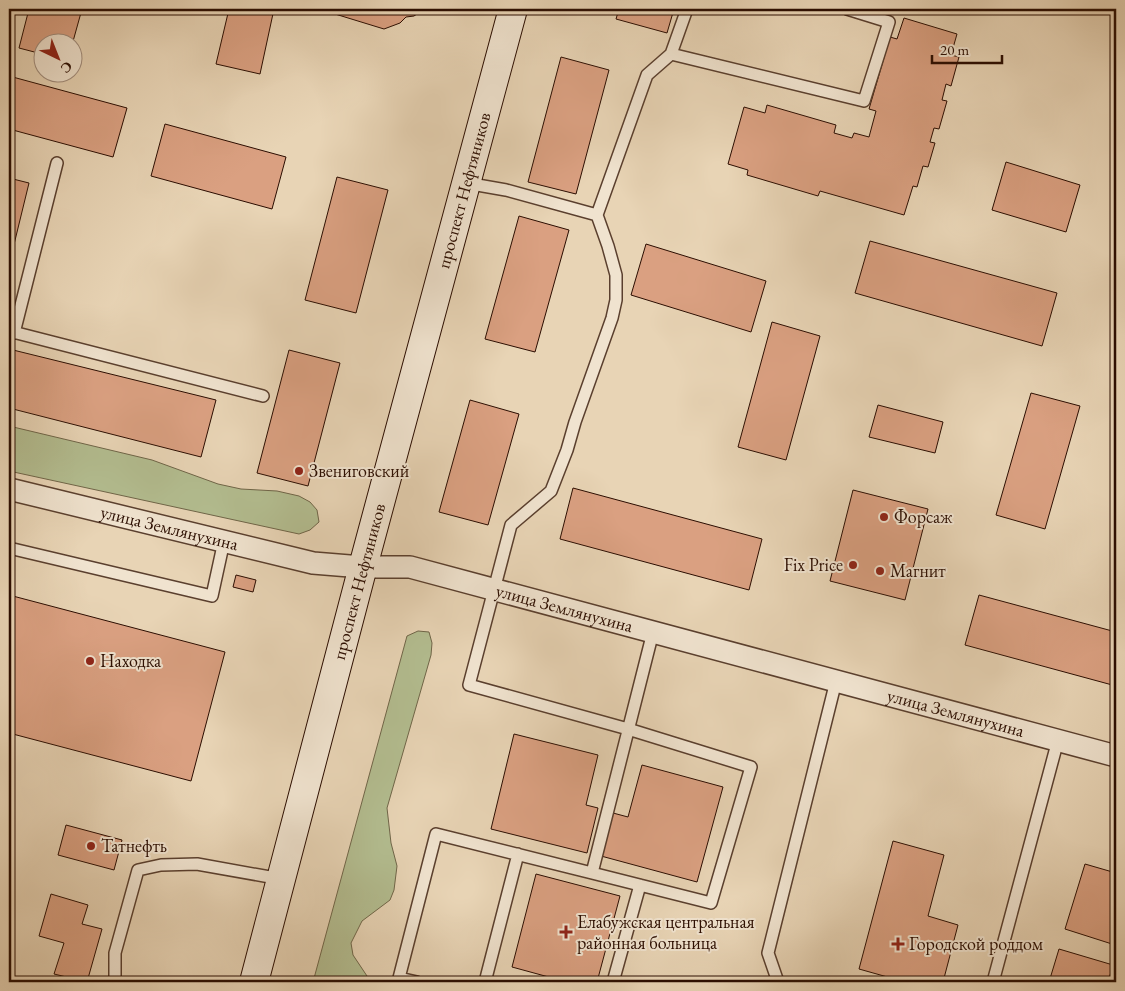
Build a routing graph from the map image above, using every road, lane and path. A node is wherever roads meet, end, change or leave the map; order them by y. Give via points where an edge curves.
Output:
1 (513, 9) edge
2 (687, 9) edge
3 (848, 9) edge
4 (671, 54) junction
5 (57, 163) dead end
6 (466, 183) junction
7 (597, 215) junction
8 (11, 332) edge
9 (262, 396) dead end
10 (9, 490) edge
11 (224, 541) junction
12 (9, 548) edge
13 (362, 567) junction
14 (495, 588) junction
15 (653, 632) junction
16 (836, 681) junction
17 (628, 729) junction
18 (1058, 740) junction
19 (1116, 756) edge
20 (518, 854) junction
21 (592, 873) junction
22 (281, 879) junction
23 (640, 885) junction
24 (398, 980) edge
25 (115, 982) edge
26 (254, 982) edge
27 (417, 982) edge
28 (485, 982) edge
29 (614, 982) edge
30 (778, 982) edge
31 (993, 982) edge

1 - 6 main road, проспект Нефтяников
2 - 4 lane
3 - 4 lane via 889,22 864,101
4 - 7 lane via 647,75
5 - 8 lane
6 - 7 lane via 506,190
6 - 13 main road, проспект Нефтяников
7 - 14 lane via 616,275 612,318 551,491 511,525
8 - 9 lane
10 - 11 street, улица Землянухина
11 - 12 lane via 212,596
11 - 13 street, улица Землянухина via 313,563
13 - 14 street, улица Землянухина via 410,566
13 - 22 main road, проспект Нефтяников
14 - 15 street, улица Землянухина
14 - 17 lane via 469,685
15 - 16 street, улица Землянухина
15 - 17 lane
16 - 18 street, улица Землянухина
16 - 30 lane via 768,953
17 - 21 lane
17 - 23 lane via 751,767 710,903
18 - 19 street, улица Землянухина
18 - 31 lane
20 - 21 lane
20 - 24 lane via 436,834
20 - 28 lane
21 - 23 lane
22 - 25 lane via 197,864 161,864 138,870 115,953
22 - 26 main road, проспект Нефтяников
23 - 29 lane
24 - 27 lane

